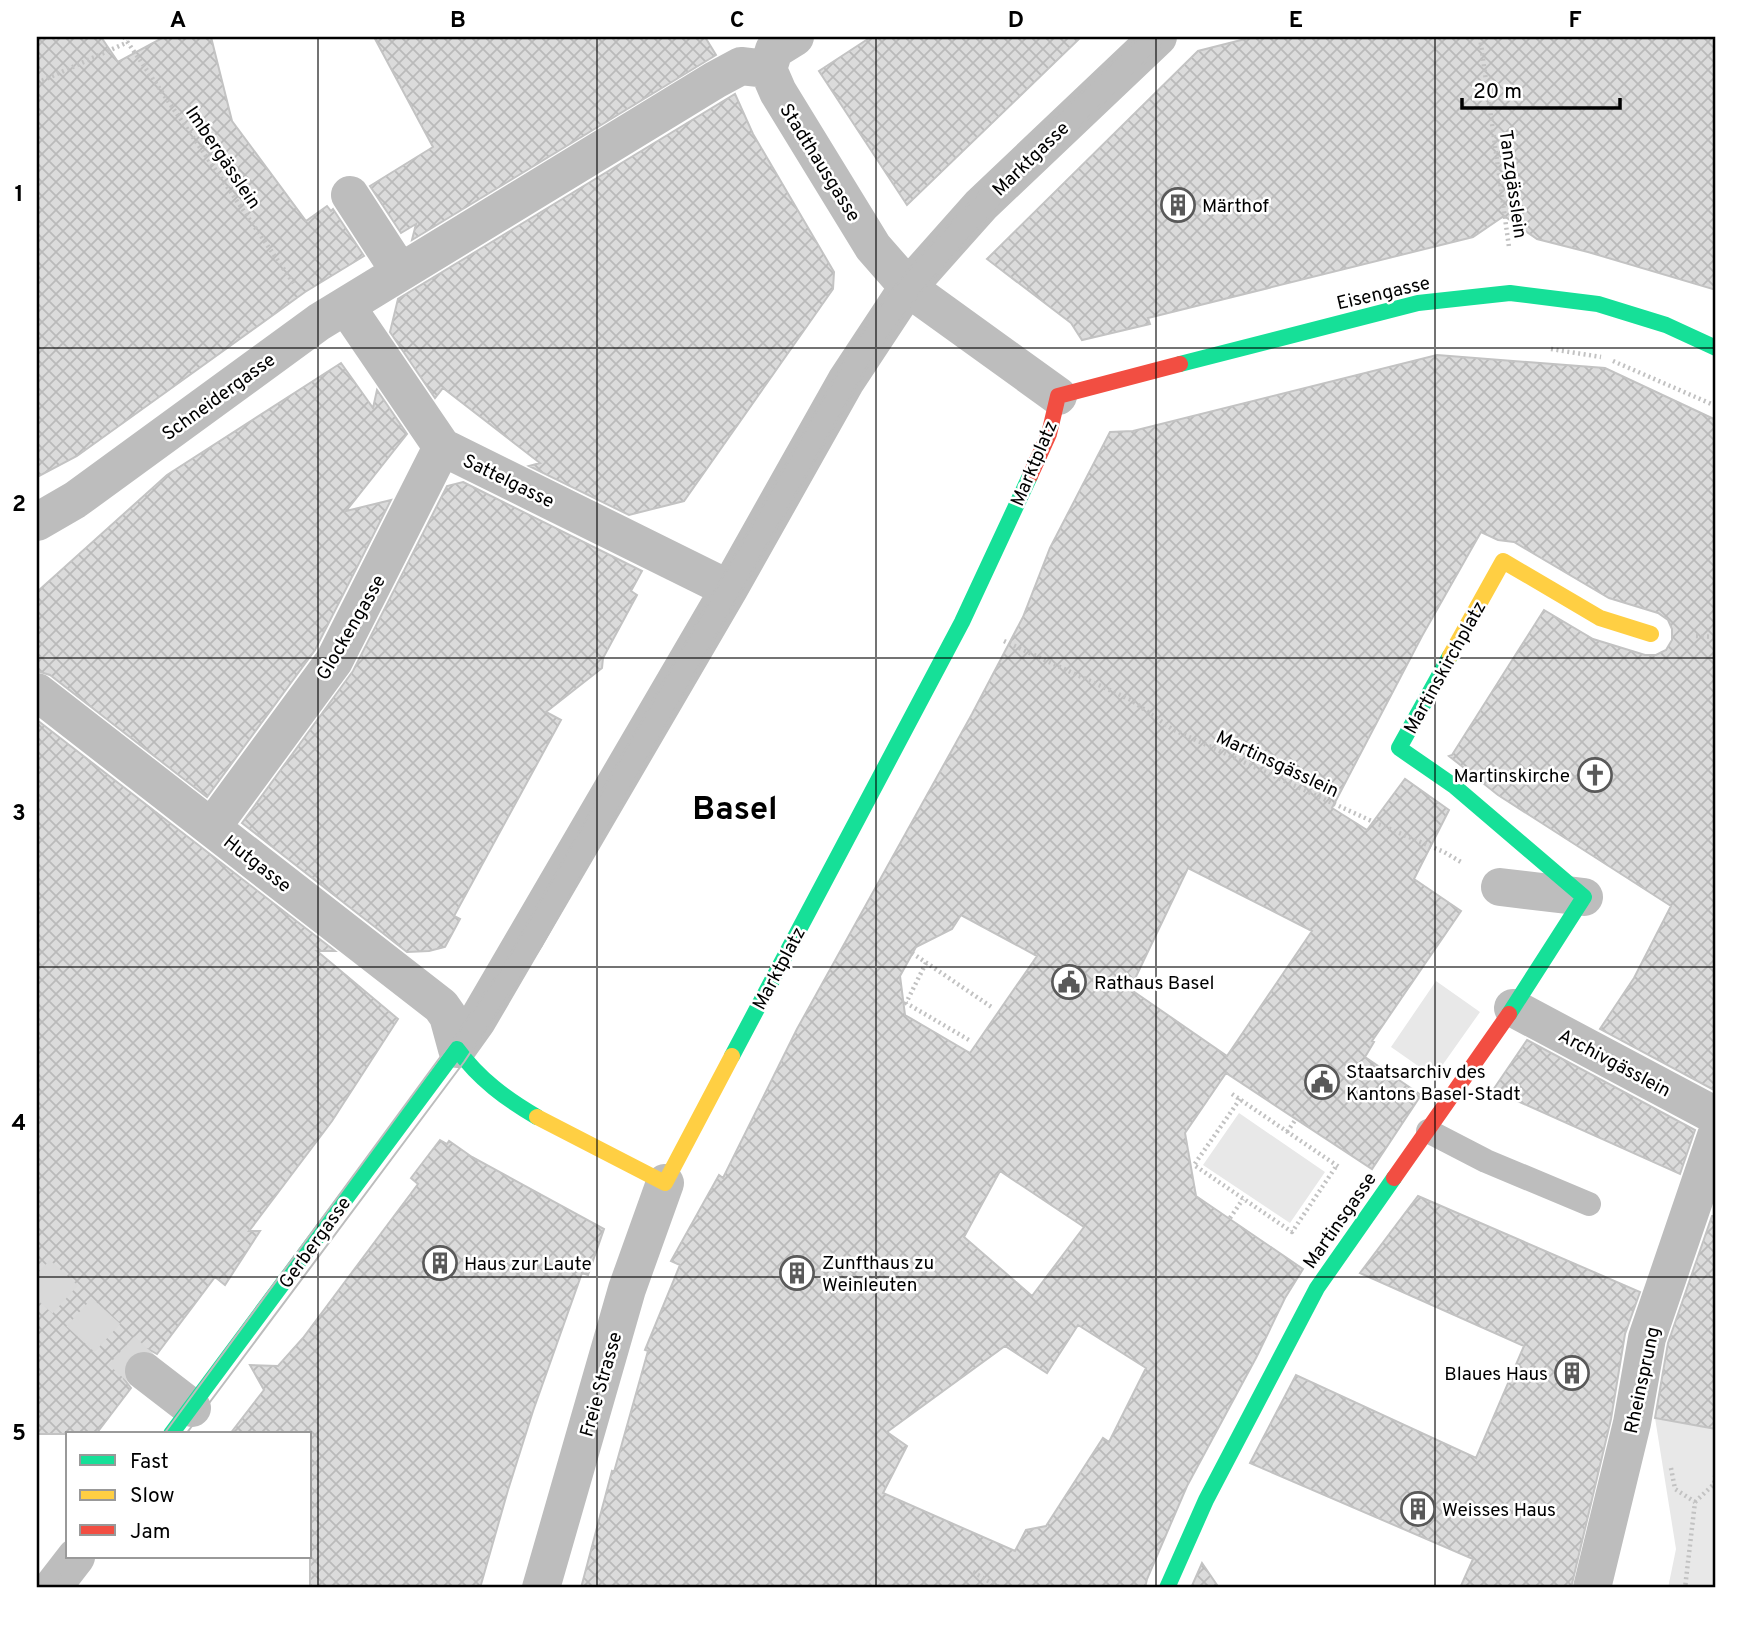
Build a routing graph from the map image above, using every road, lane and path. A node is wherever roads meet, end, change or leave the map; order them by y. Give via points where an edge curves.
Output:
1 (124, 37) edge
2 (795, 37) edge
3 (1158, 37) edge
4 (1480, 37) edge
5 (128, 42) junction
6 (768, 69) junction
7 (37, 83) edge
8 (350, 195) dead end
9 (1509, 251) dead end
10 (400, 272) junction
11 (908, 287) junction
12 (300, 293) dead end
13 (346, 306) junction
14 (1538, 347) dead end
15 (1716, 348) edge
16 (1058, 396) junction
17 (1716, 405) edge
18 (442, 447) junction
19 (37, 522) edge
20 (729, 589) junction
21 (1651, 634) dead end
22 (1046, 661) dead end
23 (37, 692) edge
24 (212, 827) junction
25 (1500, 887) joint
26 (1584, 897) junction
27 (912, 953) dead end
28 (926, 963) junction
29 (993, 1008) dead end
30 (1513, 1008) junction
31 (969, 1040) dead end
32 (457, 1049) junction
33 (1233, 1094) dead end
34 (1240, 1099) junction
35 (1716, 1116) edge
36 (1296, 1119) dead end
37 (1428, 1131) junction
38 (1287, 1132) junction
39 (1716, 1136) edge
40 (1337, 1165) junction
41 (665, 1183) junction
42 (1384, 1193) junction
43 (1243, 1199) junction
44 (1588, 1204) dead end
45 (1230, 1219) dead end
46 (144, 1371) tunnel mouth
47 (181, 1421) edge
48 (1716, 1469) edge
49 (1675, 1489) dead end
50 (1695, 1502) junction
51 (75, 1558) edge
52 (973, 1572) dead end
53 (52, 1588) edge
54 (541, 1588) edge
55 (1000, 1588) edge
56 (1167, 1588) edge
57 (1592, 1588) edge
58 (1685, 1588) edge

1 - 5 path, Imbergässlein
2 - 6 street via 774,50
3 - 11 street, Marktgasse via 981,205
4 - 9 path, Tanzgässlein
5 - 7 path
5 - 12 path, Imbergässlein
6 - 10 street, Schneidergasse via 741,66 715,80
6 - 11 street, Stadthausgasse via 873,247
8 - 10 street
10 - 13 street, Schneidergasse
11 - 16 street, Marktplatz
11 - 20 street via 846,382
13 - 18 street, Sattelgasse
13 - 19 street, Schneidergasse via 75,500
14 - 17 path via 1605,358
15 - 16 street, Eisengasse via 1666,325 1598,304 1510,293 1468,296 1419,303
16 - 41 street, Marktplatz via 1049,434 962,622
18 - 20 street, Sattelgasse
18 - 24 street, Glockengasse via 334,661
20 - 32 street
21 - 26 street, Martinskirchplatz via 1600,618 1503,561 1399,748 1454,786
22 - 25 path, Martinsgässlein via 1131,700 1172,729 1444,852
23 - 24 street, Hutgasse
24 - 32 street, Hutgasse via 441,1006
25 - 26 street
26 - 30 street, Martinsgasse
27 - 28 path
28 - 29 path
28 - 31 path via 906,1003
30 - 35 street, Archivgässlein
30 - 37 street, Martinsgasse
32 - 41 street via 482,1080 548,1124
32 - 47 street, Gerbergasse
33 - 34 path
34 - 38 path
34 - 43 path via 1194,1165
36 - 38 path
37 - 42 street, Martinsgasse
37 - 44 lane
38 - 40 path
39 - 57 street, Rheinsprung via 1647,1338 1632,1423
40 - 42 path via 1362,1184
40 - 43 path via 1292,1232
41 - 54 street, Freie Strasse via 627,1289
42 - 56 street, Martinsgasse via 1317,1288 1206,1500
43 - 45 path
46 - 47 street
48 - 50 path via 1714,1484
49 - 50 path
50 - 58 path
51 - 53 street
52 - 55 path

